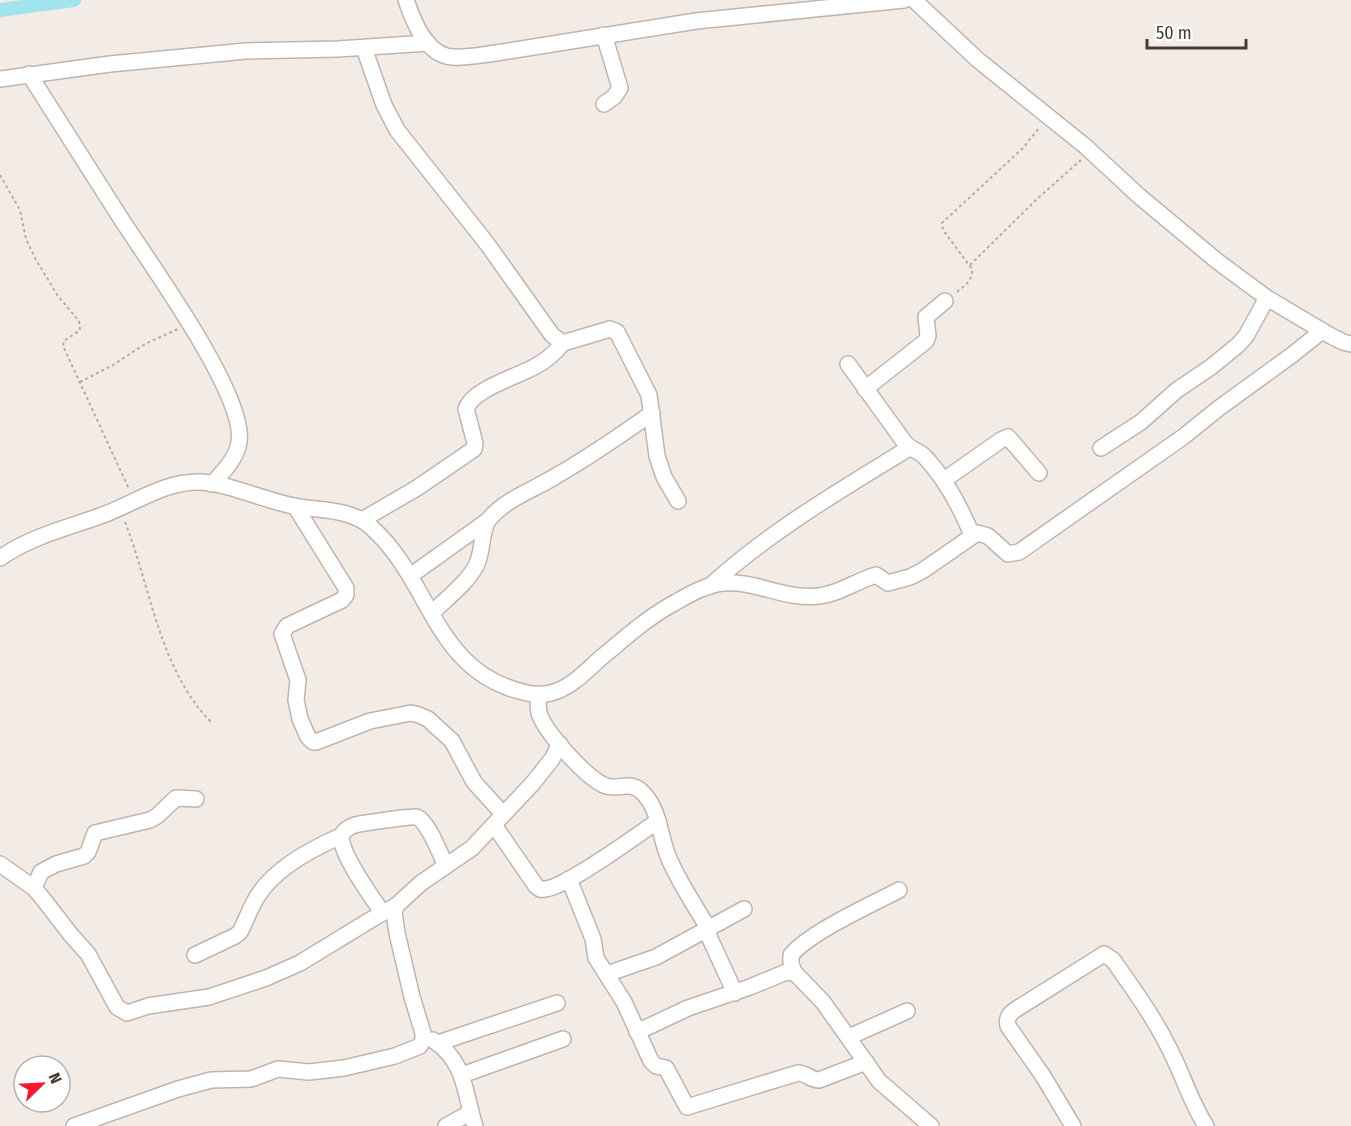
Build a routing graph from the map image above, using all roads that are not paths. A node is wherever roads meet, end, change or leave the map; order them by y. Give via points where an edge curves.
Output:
1 (406, 0) edge
2 (904, 0) edge
3 (914, 0) edge
4 (604, 35) junction
5 (428, 43) junction
6 (364, 48) junction
7 (29, 74) junction
8 (0, 79) edge
9 (604, 104) dead end
10 (1267, 298) junction
11 (945, 301) road end
12 (1322, 331) junction
13 (563, 343) junction
14 (1351, 344) edge
15 (848, 364) dead end
16 (865, 389) junction
17 (652, 413) junction
18 (909, 448) junction
19 (1101, 448) dead end
20 (1039, 473) dead end
21 (944, 480) junction
22 (212, 484) junction
23 (678, 501) dead end
24 (295, 506) junction
25 (362, 520) junction
26 (487, 521) junction
27 (972, 535) junction
28 (0, 558) edge
29 (410, 576) junction
30 (710, 586) junction
31 (432, 613) junction
32 (538, 694) junction
33 (560, 744) junction
34 (196, 799) dead end
35 (498, 820) junction
36 (658, 820) junction
37 (341, 836) junction
38 (0, 864) edge
39 (446, 866) junction
40 (569, 879) junction
41 (34, 888) junction
42 (899, 890) dead end
43 (397, 905) junction
44 (744, 909) dead end
45 (382, 912) junction
46 (707, 929) junction
47 (195, 955) dead end
48 (794, 972) junction
49 (607, 974) junction
50 (735, 993) junction
51 (557, 1003) dead end
52 (907, 1011) dead end
53 (637, 1032) junction
54 (423, 1034) junction
55 (849, 1037) junction
56 (563, 1039) dead end
57 (438, 1043) junction
58 (866, 1062) junction
59 (462, 1075) junction
60 (473, 1119) edge
61 (74, 1126) edge
62 (446, 1126) edge
63 (931, 1126) edge
64 (1072, 1126) edge
65 (1206, 1126) edge

1 - 5 street
2 - 4 street via 729,17
3 - 10 street via 978,60 1085,146 1183,234
4 - 5 street via 467,57 450,57
4 - 9 street via 620,88
5 - 6 street
6 - 7 street via 246,51
6 - 13 street via 384,105 407,145 488,245 552,335
7 - 8 street
7 - 22 street via 189,323 221,380 238,422 240,441
10 - 12 street
10 - 19 street via 1238,345 1141,422
11 - 16 street via 926,318 926,341
12 - 14 street
12 - 27 street via 1029,547 1008,554 988,536
13 - 17 street via 610,329 617,332 643,380
13 - 25 street via 546,360 468,404 474,449
15 - 16 street
16 - 18 street
17 - 23 street via 659,462
17 - 26 street via 574,466 510,502
18 - 21 street via 920,452
18 - 30 street via 754,549
20 - 21 street via 1008,437
21 - 27 street
22 - 24 street
22 - 28 street via 180,484 157,491 24,543
24 - 25 street via 343,512
24 - 35 street via 346,588 342,600 287,626 282,634 296,674 297,707 308,737 316,742 370,721 419,715 452,741
25 - 29 street via 386,542
26 - 29 street
26 - 31 street via 476,566
27 - 30 street via 922,571 888,584 876,575 831,594 804,597 734,583
29 - 31 street
30 - 32 street via 673,603 641,625 571,684 549,694
31 - 32 street via 456,651 478,672 504,686
32 - 33 street via 539,712
33 - 35 street via 544,770
33 - 36 street via 600,784 615,788 629,785 641,791
34 - 41 street via 176,798 150,820 95,833 84,856 41,872
35 - 39 street via 472,848
35 - 40 street via 536,886 546,889
36 - 40 street
36 - 46 street via 670,862
37 - 39 street via 355,825 417,817 430,833
37 - 45 street via 343,847
37 - 47 street via 305,854 269,883 256,898 236,936
38 - 41 street
39 - 43 street via 411,890
40 - 49 street via 593,939 596,958
41 - 45 street via 88,954 117,1007 127,1013 209,997 266,978 300,963
42 - 48 street via 800,947 791,955
43 - 45 street
43 - 54 street via 397,933
44 - 46 street
46 - 49 street via 656,957
46 - 50 street
48 - 50 street
48 - 55 street
49 - 53 street
50 - 53 street via 688,1008
51 - 57 street
52 - 55 street
53 - 58 street via 653,1064 666,1068 689,1108 798,1073 819,1080
54 - 57 street
54 - 61 street via 420,1046 388,1058 327,1071 278,1070 251,1079 211,1080
55 - 58 street
56 - 59 street
57 - 59 street via 451,1055
58 - 63 street via 888,1089
59 - 60 street
60 - 62 street
64 - 65 street via 1007,1019 1017,1008 1104,954 1113,960 1159,1030

